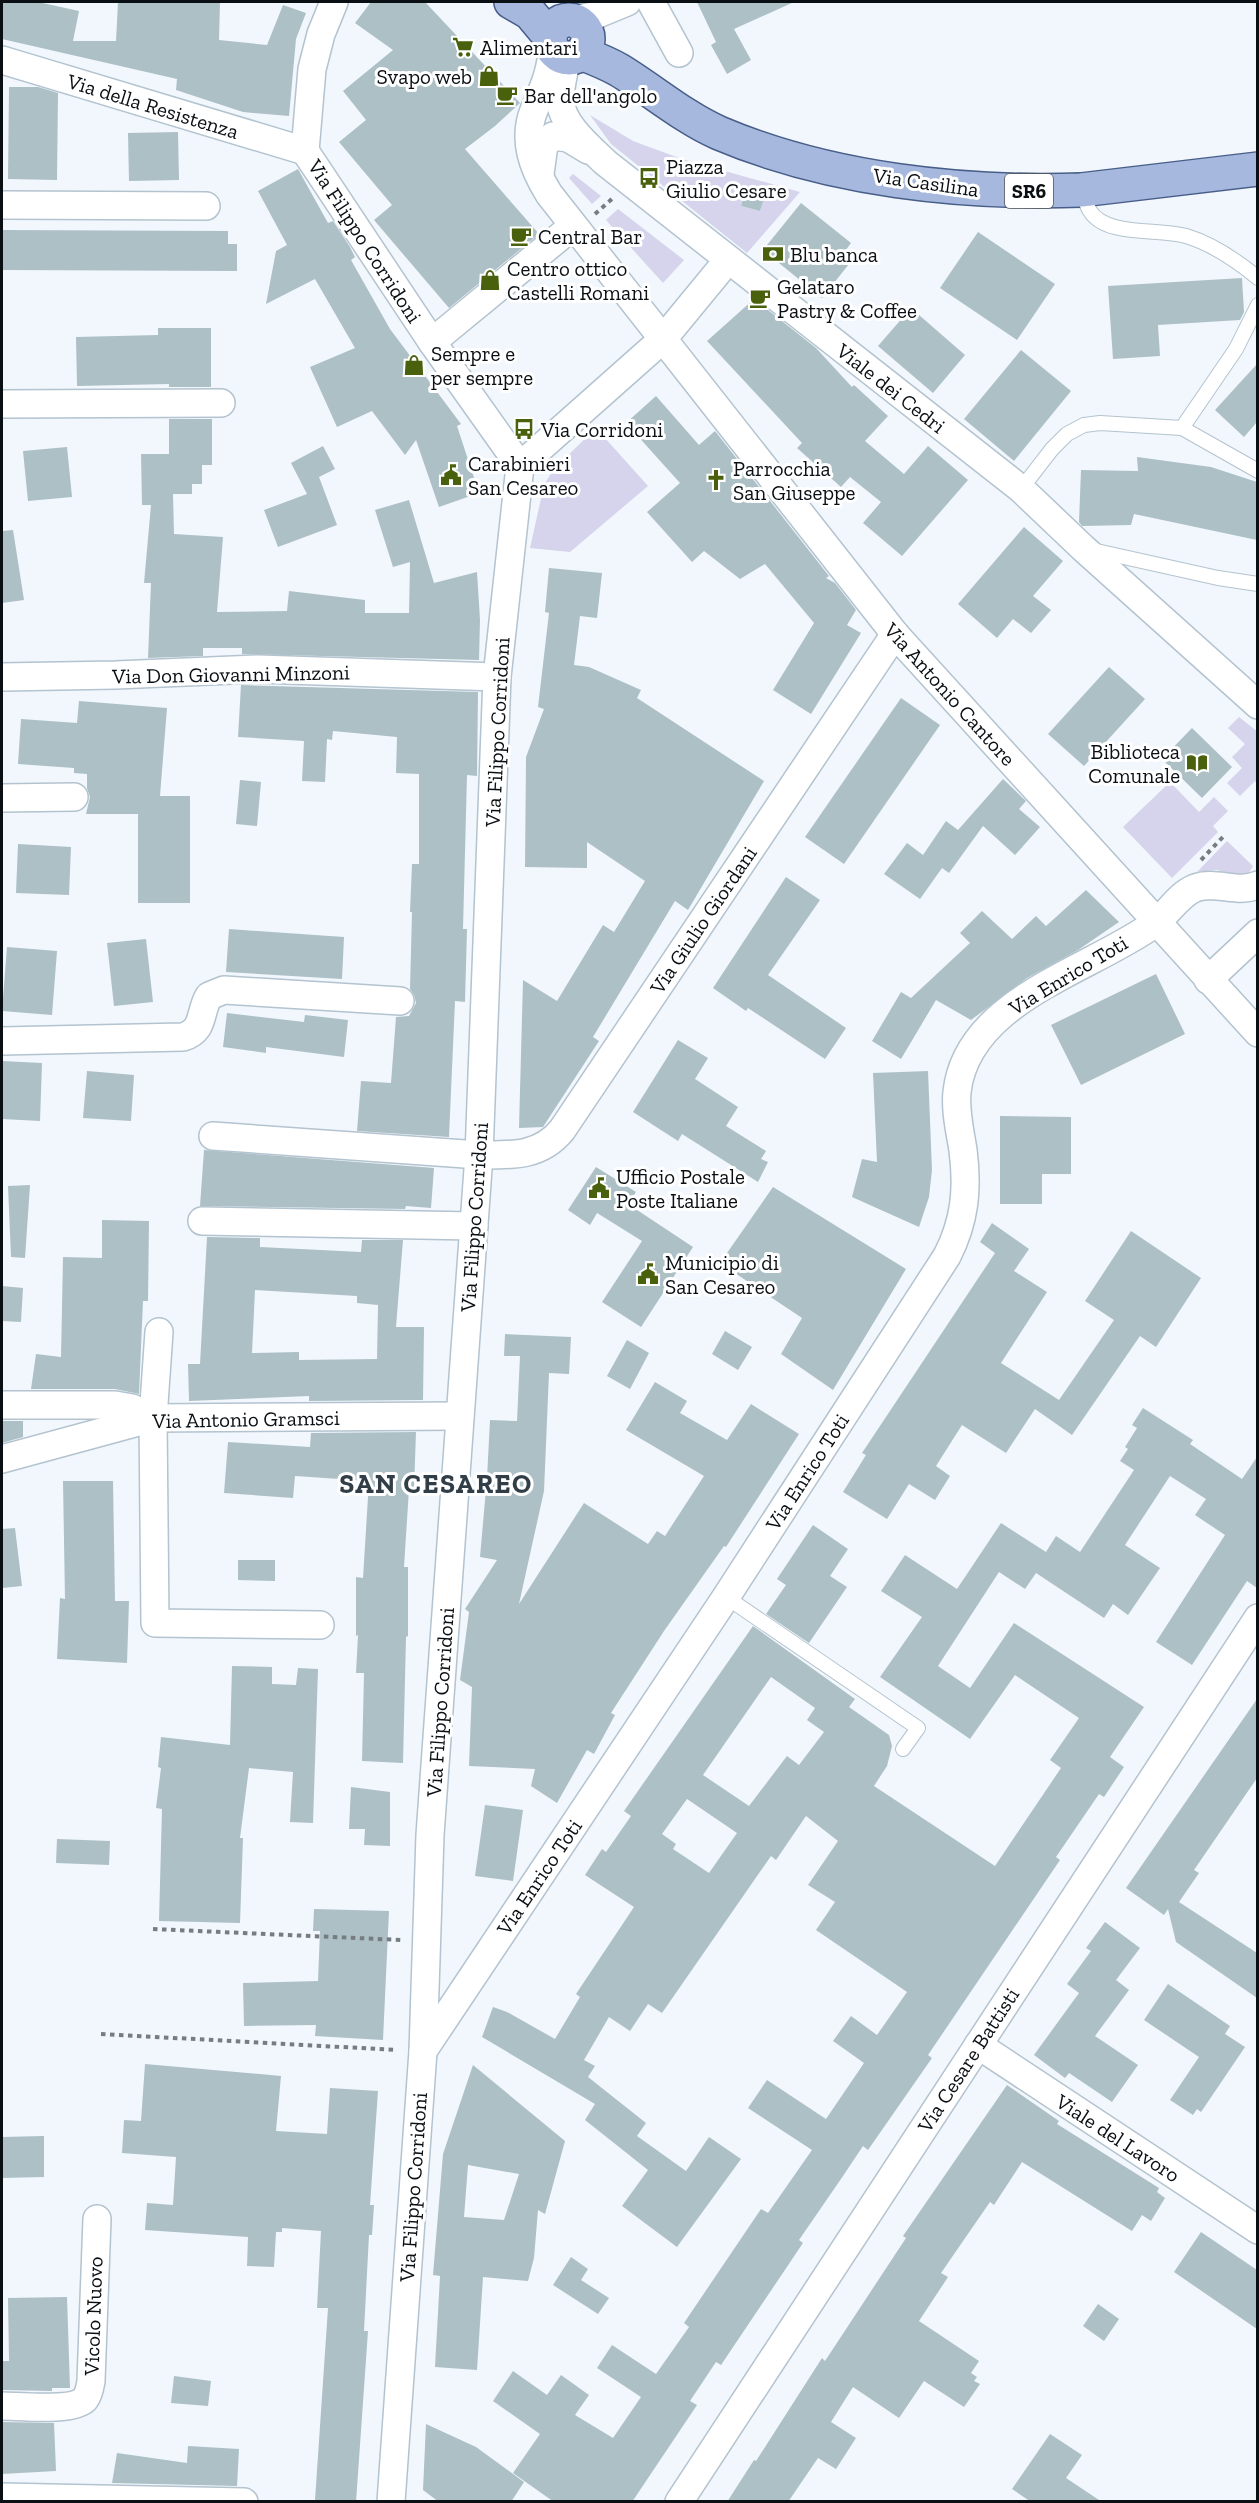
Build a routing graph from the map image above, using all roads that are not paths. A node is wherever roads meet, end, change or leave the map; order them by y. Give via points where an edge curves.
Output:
1 (334, 2) edge
2 (627, 2) edge
3 (651, 2) edge
4 (563, 31) edge
5 (679, 53) dead end
6 (2, 60) edge
7 (305, 151) junction
8 (606, 164) junction
9 (1257, 170) edge
10 (540, 179) junction
11 (1082, 190) junction
12 (2, 205) edge
13 (206, 206) dead end
14 (672, 216) junction
15 (575, 228) junction
16 (728, 260) junction
17 (1257, 278) edge
18 (1257, 305) edge
19 (663, 339) junction
20 (432, 342) junction
21 (221, 403) dead end
22 (2, 404) edge
23 (1182, 428) junction
24 (520, 466) junction
25 (1257, 471) edge
26 (1021, 489) junction
27 (1083, 548) junction
28 (1257, 584) edge
29 (895, 634) junction
30 (2, 677) edge
31 (497, 677) junction
32 (1257, 705) edge
33 (74, 797) dead end
34 (2, 798) edge
35 (1257, 885) edge
36 (1155, 923) junction
37 (1257, 933) edge
38 (1208, 980) junction
39 (400, 1001) dead end
40 (1257, 1033) edge
41 (2, 1041) edge
42 (213, 1136) dead end
43 (479, 1155) junction
44 (202, 1221) dead end
45 (474, 1226) junction
46 (159, 1332) dead end
47 (2, 1406) edge
48 (460, 1416) junction
49 (153, 1418) junction
50 (2, 1459) edge
51 (726, 1597) junction
52 (1257, 1618) edge
53 (320, 1625) dead end
54 (903, 1749) dead end
55 (978, 2045) junction
56 (423, 2051) junction
57 (97, 2219) dead end
58 (1257, 2230) edge
59 (2, 2406) edge
60 (2, 2497) edge
61 (244, 2502) edge
62 (391, 2502) edge
63 (679, 2502) edge

1 - 7 street, Via Filippo Corridoni via 312,69
2 - 4 street
3 - 5 street
4 - 8 street, Viale dei Cedri via 562,109 575,131
4 - 10 street via 530,124 531,156
4 - 11 main road, Via Casilina / SR6 via 697,121 776,152 917,183 981,190
6 - 7 street, Via della Resistenza
7 - 20 street, Via Filippo Corridoni
8 - 10 street via 574,140 553,136 544,145
8 - 14 street, Viale dei Cedri
8 - 14 lane via 631,169 645,180 659,192
9 - 11 main road, Via Casilina / SR6
10 - 15 street, Via Antonio Cantore
11 - 17 lane via 1090,211 1104,224 1187,237 1226,255
12 - 13 street
14 - 16 street, Viale dei Cedri
15 - 19 street, Via Antonio Cantore
15 - 20 street
16 - 19 street
16 - 26 street, Viale dei Cedri
18 - 23 lane via 1236,349
19 - 24 street
19 - 29 street, Via Antonio Cantore
20 - 24 street, Via Filippo Corridoni
21 - 22 street
23 - 25 lane
23 - 26 lane via 1117,423 1084,425 1059,442
24 - 31 street, Via Filippo Corridoni
26 - 27 street, Viale dei Cedri
27 - 28 lane
27 - 32 street, Viale dei Cedri
29 - 36 street, Via Antonio Cantore
29 - 43 street, Via Giulio Giordani via 562,1130 549,1144 531,1152
30 - 31 street, Via Don Giovanni Minzoni via 274,669
31 - 43 street, Via Filippo Corridoni
33 - 34 street
35 - 36 street, Via Enrico Toti via 1246,889 1211,885 1197,888 1185,894
36 - 38 street, Via Antonio Cantore
36 - 51 street, Via Enrico Toti via 1019,1002 977,1042 961,1072 957,1095 966,1192 964,1214 954,1241 941,1267
37 - 38 street
38 - 40 street, Via Antonio Cantore
39 - 41 street via 224,990 209,996 201,1024 183,1037
42 - 43 street, Via Giulio Giordani
43 - 45 street, Via Filippo Corridoni
44 - 45 street
45 - 48 street, Via Filippo Corridoni
46 - 49 street
47 - 49 street via 115,1405
48 - 49 street, Via Antonio Gramsci
48 - 56 street, Via Filippo Corridoni via 430,1835
49 - 50 street, Via Antonio Gramsci
49 - 53 street via 155,1623
51 - 54 lane via 918,1728
51 - 56 street, Via Enrico Toti
52 - 55 street, Via Cesare Battisti
55 - 58 street, Viale del Lavoro
55 - 63 street, Via Cesare Battisti
56 - 62 street, Via Filippo Corridoni
57 - 59 street, Vicolo Nuovo via 92,2381 85,2399 68,2406
60 - 61 street

